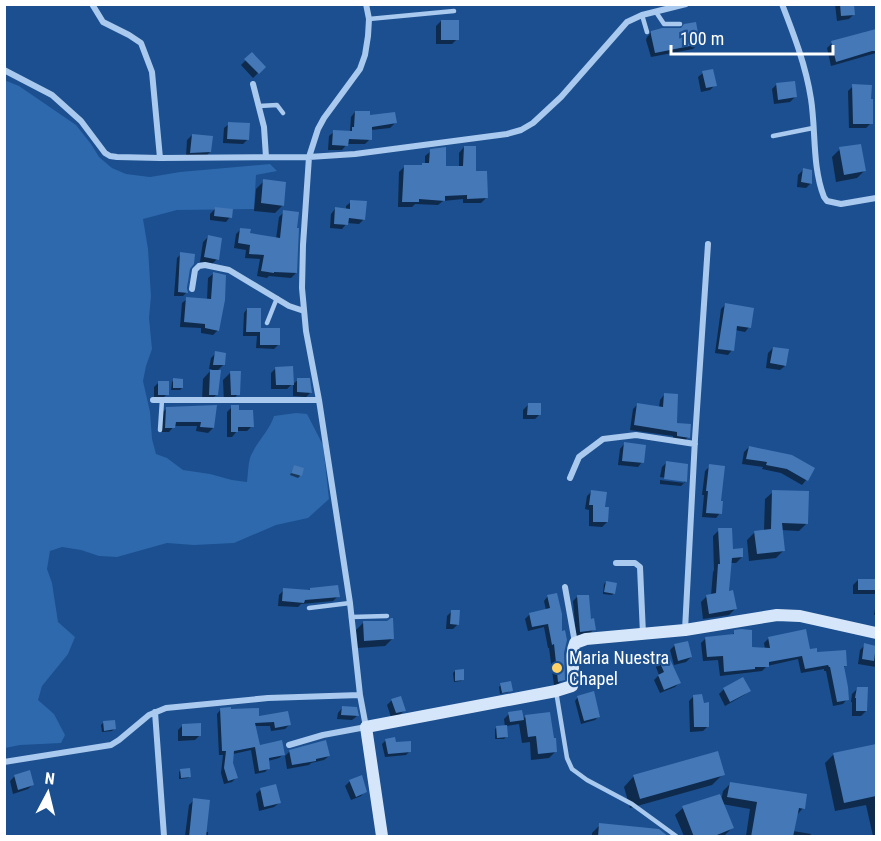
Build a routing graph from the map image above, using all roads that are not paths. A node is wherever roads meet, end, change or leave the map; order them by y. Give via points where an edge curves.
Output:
1 (92, 4) edge
2 (366, 4) edge
3 (686, 4) edge
4 (782, 4) edge
5 (454, 11) dead end
6 (656, 12) junction
7 (642, 15) junction
8 (369, 19) junction
9 (680, 24) dead end
10 (647, 32) dead end
11 (4, 70) edge
12 (253, 84) dead end
13 (259, 106) junction
14 (284, 113) dead end
15 (813, 128) junction
16 (773, 136) dead end
17 (309, 156) junction
18 (266, 157) junction
19 (160, 158) junction
20 (876, 198) edge
21 (708, 244) dead end
22 (192, 289) dead end
23 (277, 298) junction
24 (304, 311) junction
25 (267, 323) dead end
26 (153, 400) dead end
27 (162, 400) junction
28 (320, 400) junction
29 (160, 430) dead end
30 (695, 444) junction
31 (570, 478) dead end
32 (616, 563) dead end
33 (565, 587) dead end
34 (350, 603) junction
35 (309, 608) dead end
36 (387, 616) dead end
37 (351, 617) junction
38 (685, 630) junction
39 (876, 633) edge
40 (643, 634) junction
41 (575, 643) junction
42 (556, 691) junction
43 (360, 695) junction
44 (154, 712) junction
45 (366, 727) junction
46 (289, 745) dead end
47 (4, 762) edge
48 (164, 837) edge
49 (382, 837) edge
50 (676, 837) edge

1 - 19 street via 103,22 141,43 152,72
2 - 8 street
3 - 6 street
4 - 15 street via 800,49
5 - 8 lane
6 - 7 street
6 - 9 lane via 664,24
7 - 10 lane
7 - 17 street via 627,22 561,97 521,130 355,154
8 - 17 street via 360,69 324,118
11 - 19 street via 52,95 81,121 110,156
12 - 13 street
13 - 14 lane via 277,105
13 - 18 street
15 - 16 lane
15 - 20 street via 827,201 841,204
17 - 18 street
17 - 24 street via 303,245
18 - 19 street
21 - 30 street
22 - 23 street via 195,270 205,265 229,270
23 - 24 street
23 - 25 lane
24 - 28 street
26 - 27 street
27 - 28 street
27 - 29 lane
28 - 34 street
30 - 31 street via 636,435 603,439 579,457
30 - 38 street
32 - 40 street via 635,563 640,567
33 - 41 street
34 - 35 lane
34 - 37 street
36 - 37 lane
37 - 43 street
38 - 39 street via 777,615 800,616
38 - 40 street
40 - 41 street
41 - 42 street via 572,686
42 - 45 street
42 - 50 lane via 572,769 632,804
43 - 44 street via 183,705
43 - 45 street
44 - 47 street via 111,745
44 - 48 street
45 - 46 street
45 - 49 street

